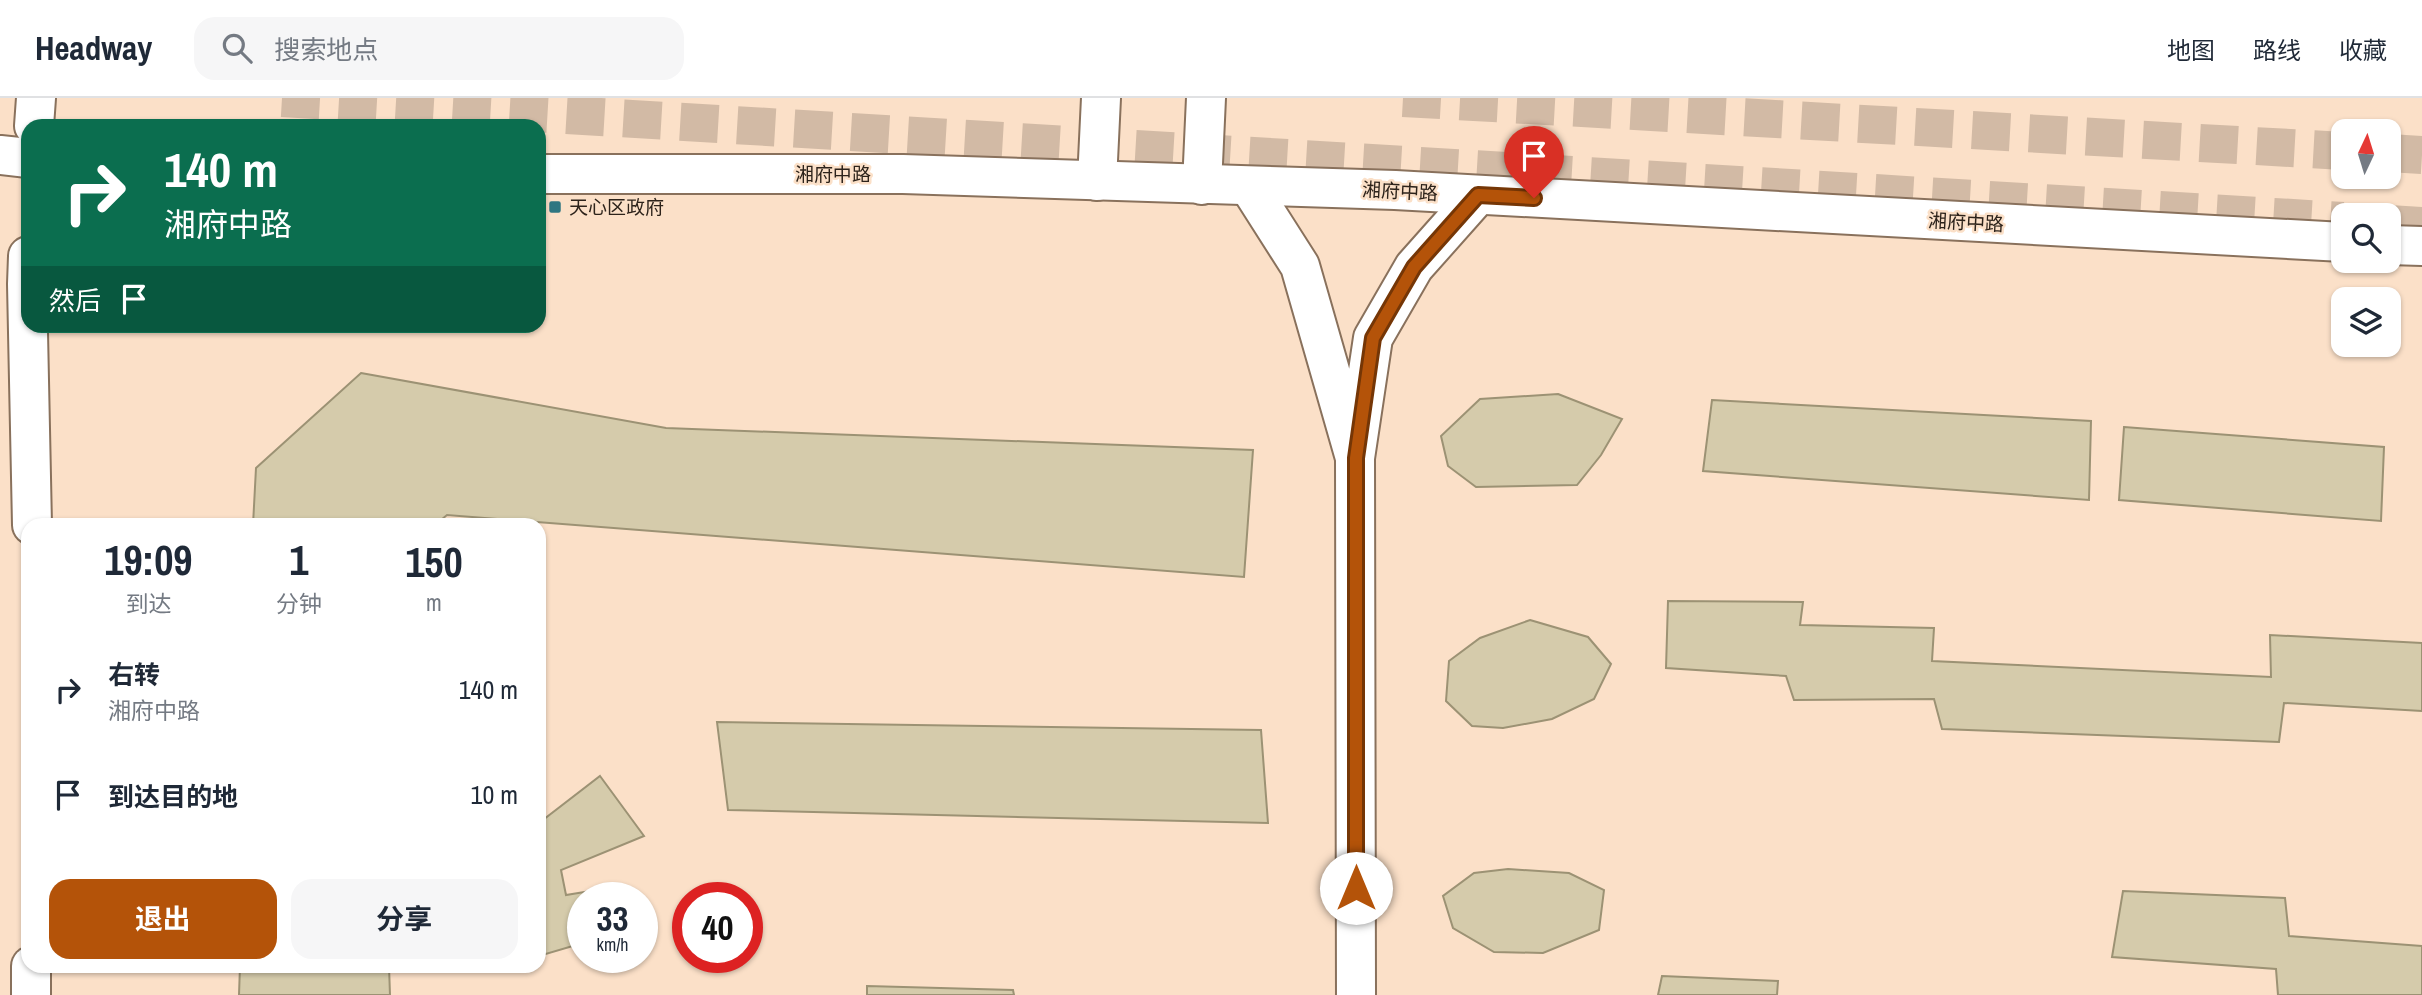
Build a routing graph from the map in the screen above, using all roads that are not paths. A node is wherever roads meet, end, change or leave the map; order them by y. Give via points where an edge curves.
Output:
1 (36, 98) edge
2 (1101, 98) edge
3 (1206, 98) edge
4 (34, 119) edge
5 (0, 155) edge
6 (21, 157) edge
7 (546, 174) edge
8 (1097, 181) junction
9 (1202, 185) junction
10 (1249, 186) junction
11 (1478, 195) junction
12 (2331, 241) edge
13 (2401, 245) edge
14 (2422, 246) edge
15 (28, 333) edge
16 (1356, 458) junction
17 (32, 518) edge
18 (31, 973) edge
19 (31, 995) edge
20 (1356, 995) edge

1 - 4 main road
2 - 8 main road
3 - 9 main road
5 - 6 main road
7 - 8 main road, 湘府中路 via 903,174
8 - 9 main road, 湘府中路
9 - 10 main road, 湘府中路
10 - 11 main road, 湘府中路
10 - 16 main road via 1300,266
11 - 12 main road, 湘府中路
11 - 16 main road via 1414,267 1373,338
13 - 14 main road
15 - 17 main road
16 - 20 main road
18 - 19 main road

